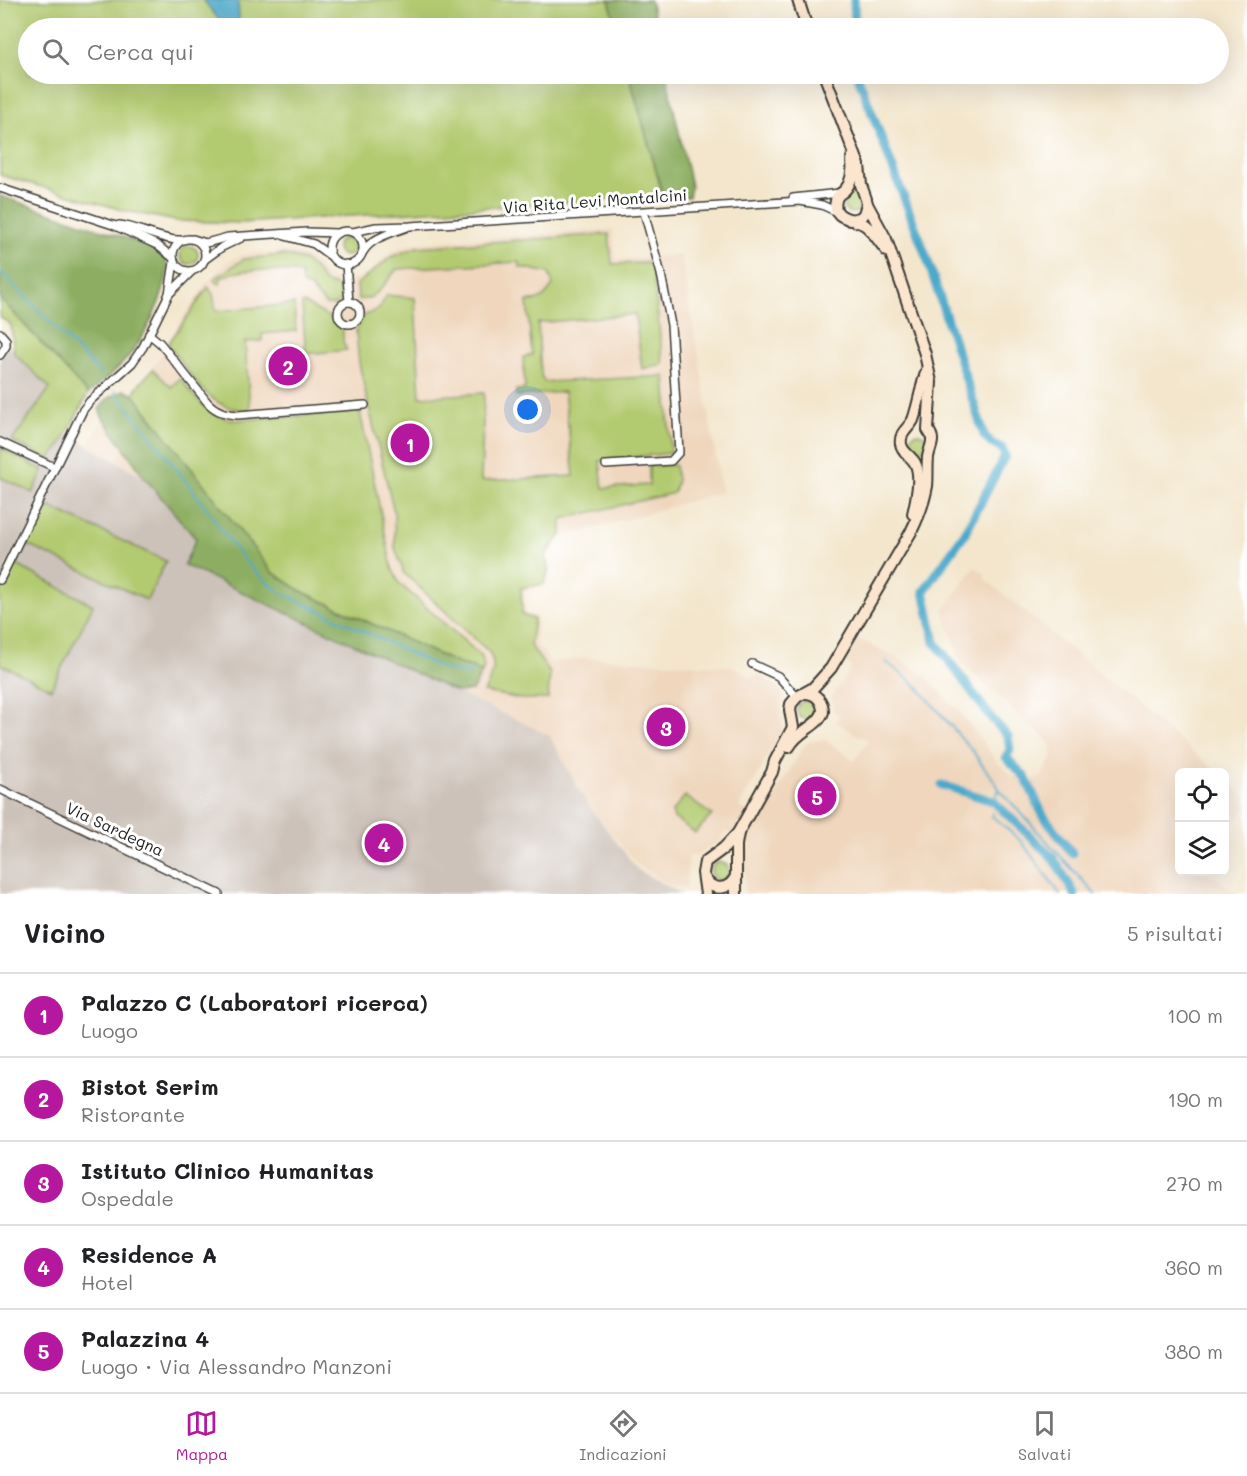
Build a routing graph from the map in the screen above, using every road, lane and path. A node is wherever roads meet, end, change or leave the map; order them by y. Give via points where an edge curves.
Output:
1 (798, 0) edge
2 (806, 0) edge
3 (805, 18) edge
4 (808, 18) edge
5 (828, 84) edge
6 (850, 146) junction
7 (0, 188) edge
8 (843, 191) junction
9 (866, 200) junction
10 (782, 202) junction
11 (644, 212) junction
12 (837, 212) junction
13 (850, 220) junction
14 (113, 225) junction
15 (410, 226) junction
16 (353, 232) junction
17 (337, 233) junction
18 (280, 235) junction
19 (243, 237) junction
20 (194, 239) junction
21 (183, 240) junction
22 (361, 256) junction
23 (890, 256) junction
24 (333, 258) junction
25 (173, 259) junction
26 (204, 261) junction
27 (346, 264) junction
28 (192, 271) junction
29 (169, 294) junction
30 (349, 302) dead end
31 (0, 333) edge
32 (149, 334) junction
33 (0, 355) edge
34 (927, 370) junction
35 (365, 405) dead end
36 (909, 428) junction
37 (928, 430) junction
38 (0, 442) edge
39 (931, 449) junction
40 (908, 455) junction
41 (606, 465) dead end
42 (54, 467) junction
43 (910, 532) junction
44 (0, 580) edge
45 (752, 664) dead end
46 (831, 669) junction
47 (801, 695) junction
48 (822, 704) junction
49 (792, 718) junction
50 (809, 726) junction
51 (772, 772) junction
52 (0, 789) edge
53 (738, 833) junction
54 (715, 855) junction
55 (736, 871) junction
56 (704, 877) junction
57 (720, 891) edge
58 (219, 894) edge
59 (706, 894) edge
60 (736, 894) edge

1 - 3 street
2 - 4 street
5 - 6 street
6 - 8 street via 852,174
6 - 9 street via 859,165
7 - 14 street, Via Rita Levi Montalcini
8 - 9 street via 855,189
8 - 10 street, Via Rita Levi Montalcini
8 - 12 street via 835,202
9 - 13 street via 864,214
9 - 23 street via 880,224
10 - 11 street, Via Rita Levi Montalcini
10 - 12 street, Via Rita Levi Montalcini via 813,203
11 - 15 street, Via Rita Levi Montalcini
11 - 41 street via 671,325 679,452 671,461
12 - 13 street
13 - 23 street via 869,229
14 - 21 street, Via Rita Levi Montalcini
14 - 25 street, Via Rita Levi Montalcini via 157,245
15 - 16 street, Via Rita Levi Montalcini
15 - 22 street, Via Rita Levi Montalcini via 366,246
16 - 17 street, Via Rita Levi Montalcini
16 - 22 street via 363,245
17 - 18 street, Via Rita Levi Montalcini
17 - 24 street via 329,247
18 - 19 street, Via Rita Levi Montalcini
18 - 24 street, Via Rita Levi Montalcini via 314,244
19 - 20 street, Via Rita Levi Montalcini via 206,243
19 - 26 street, Via Rita Levi Montalcini
20 - 21 street, Via Rita Levi Montalcini
20 - 26 street via 204,250
21 - 25 street via 175,246
22 - 27 street, Via Rita Levi Montalcini
23 - 34 street via 925,354
24 - 27 street, Via Rita Levi Montalcini
25 - 28 street, Via Rita Levi Montalcini via 181,269
25 - 29 street
26 - 28 street, Via Rita Levi Montalcini
27 - 30 street
28 - 29 street
29 - 32 street
31 - 33 street via 6,346
32 - 35 street via 208,403 225,414
32 - 42 street via 132,363 83,410
34 - 36 street
34 - 37 street via 931,382
36 - 37 street via 919,425
36 - 40 street via 901,441
37 - 39 street via 933,439
38 - 42 street
39 - 40 street via 924,456
39 - 43 street via 925,495
40 - 43 street via 915,462 917,474
42 - 44 street
43 - 46 street
45 - 47 street via 778,676
46 - 47 street
46 - 48 street
47 - 48 street via 815,696
47 - 49 street via 790,707
48 - 50 street via 821,717
49 - 50 street
49 - 51 street via 793,727
50 - 51 street via 796,737
51 - 53 street
52 - 58 street, Via Sardegna
53 - 54 street
53 - 55 street
54 - 55 street via 727,856
54 - 56 street via 704,865
55 - 57 street via 730,885
55 - 60 street
56 - 57 street
56 - 59 street

